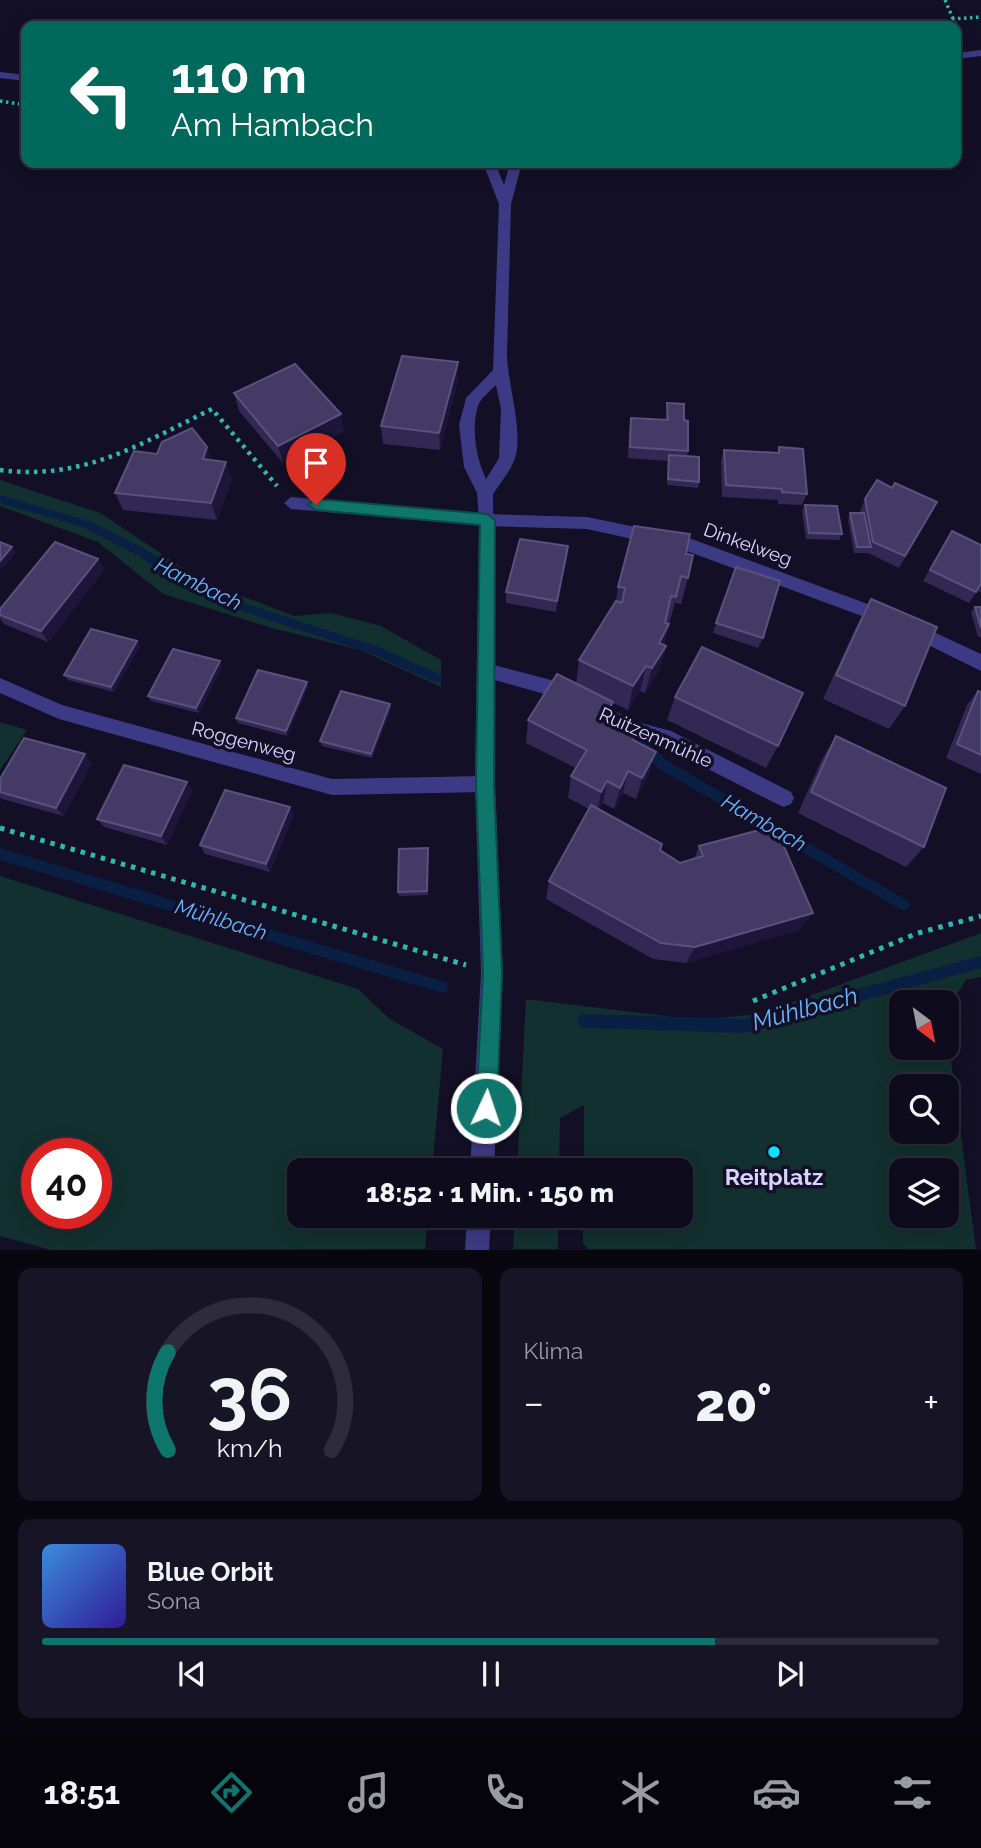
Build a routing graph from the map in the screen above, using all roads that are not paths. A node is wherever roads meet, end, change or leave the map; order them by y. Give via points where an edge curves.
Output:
1 (0, 75) edge
2 (21, 77) edge
3 (491, 168) edge
4 (515, 168) edge
5 (505, 204) junction
6 (500, 371) junction
7 (485, 493) junction
8 (291, 503) road end
9 (487, 520) junction
10 (981, 663) edge
11 (486, 671) junction
12 (0, 685) edge
13 (485, 784) junction
14 (784, 798) dead end
15 (483, 1158) edge
16 (478, 1228) edge
17 (477, 1250) edge

1 - 2 street
3 - 5 street
4 - 5 street
5 - 6 street
6 - 7 street via 509,409 507,458
6 - 7 street via 471,402 467,425 472,467
7 - 9 street
8 - 9 lane
9 - 10 street, Dinkelweg via 587,523 689,545 915,630
9 - 11 street
11 - 13 street
11 - 14 street, Ruitzenmühle via 545,686 634,730 664,737
12 - 13 lane, Roggenweg via 60,712 332,787
13 - 15 street via 492,973
16 - 17 street

